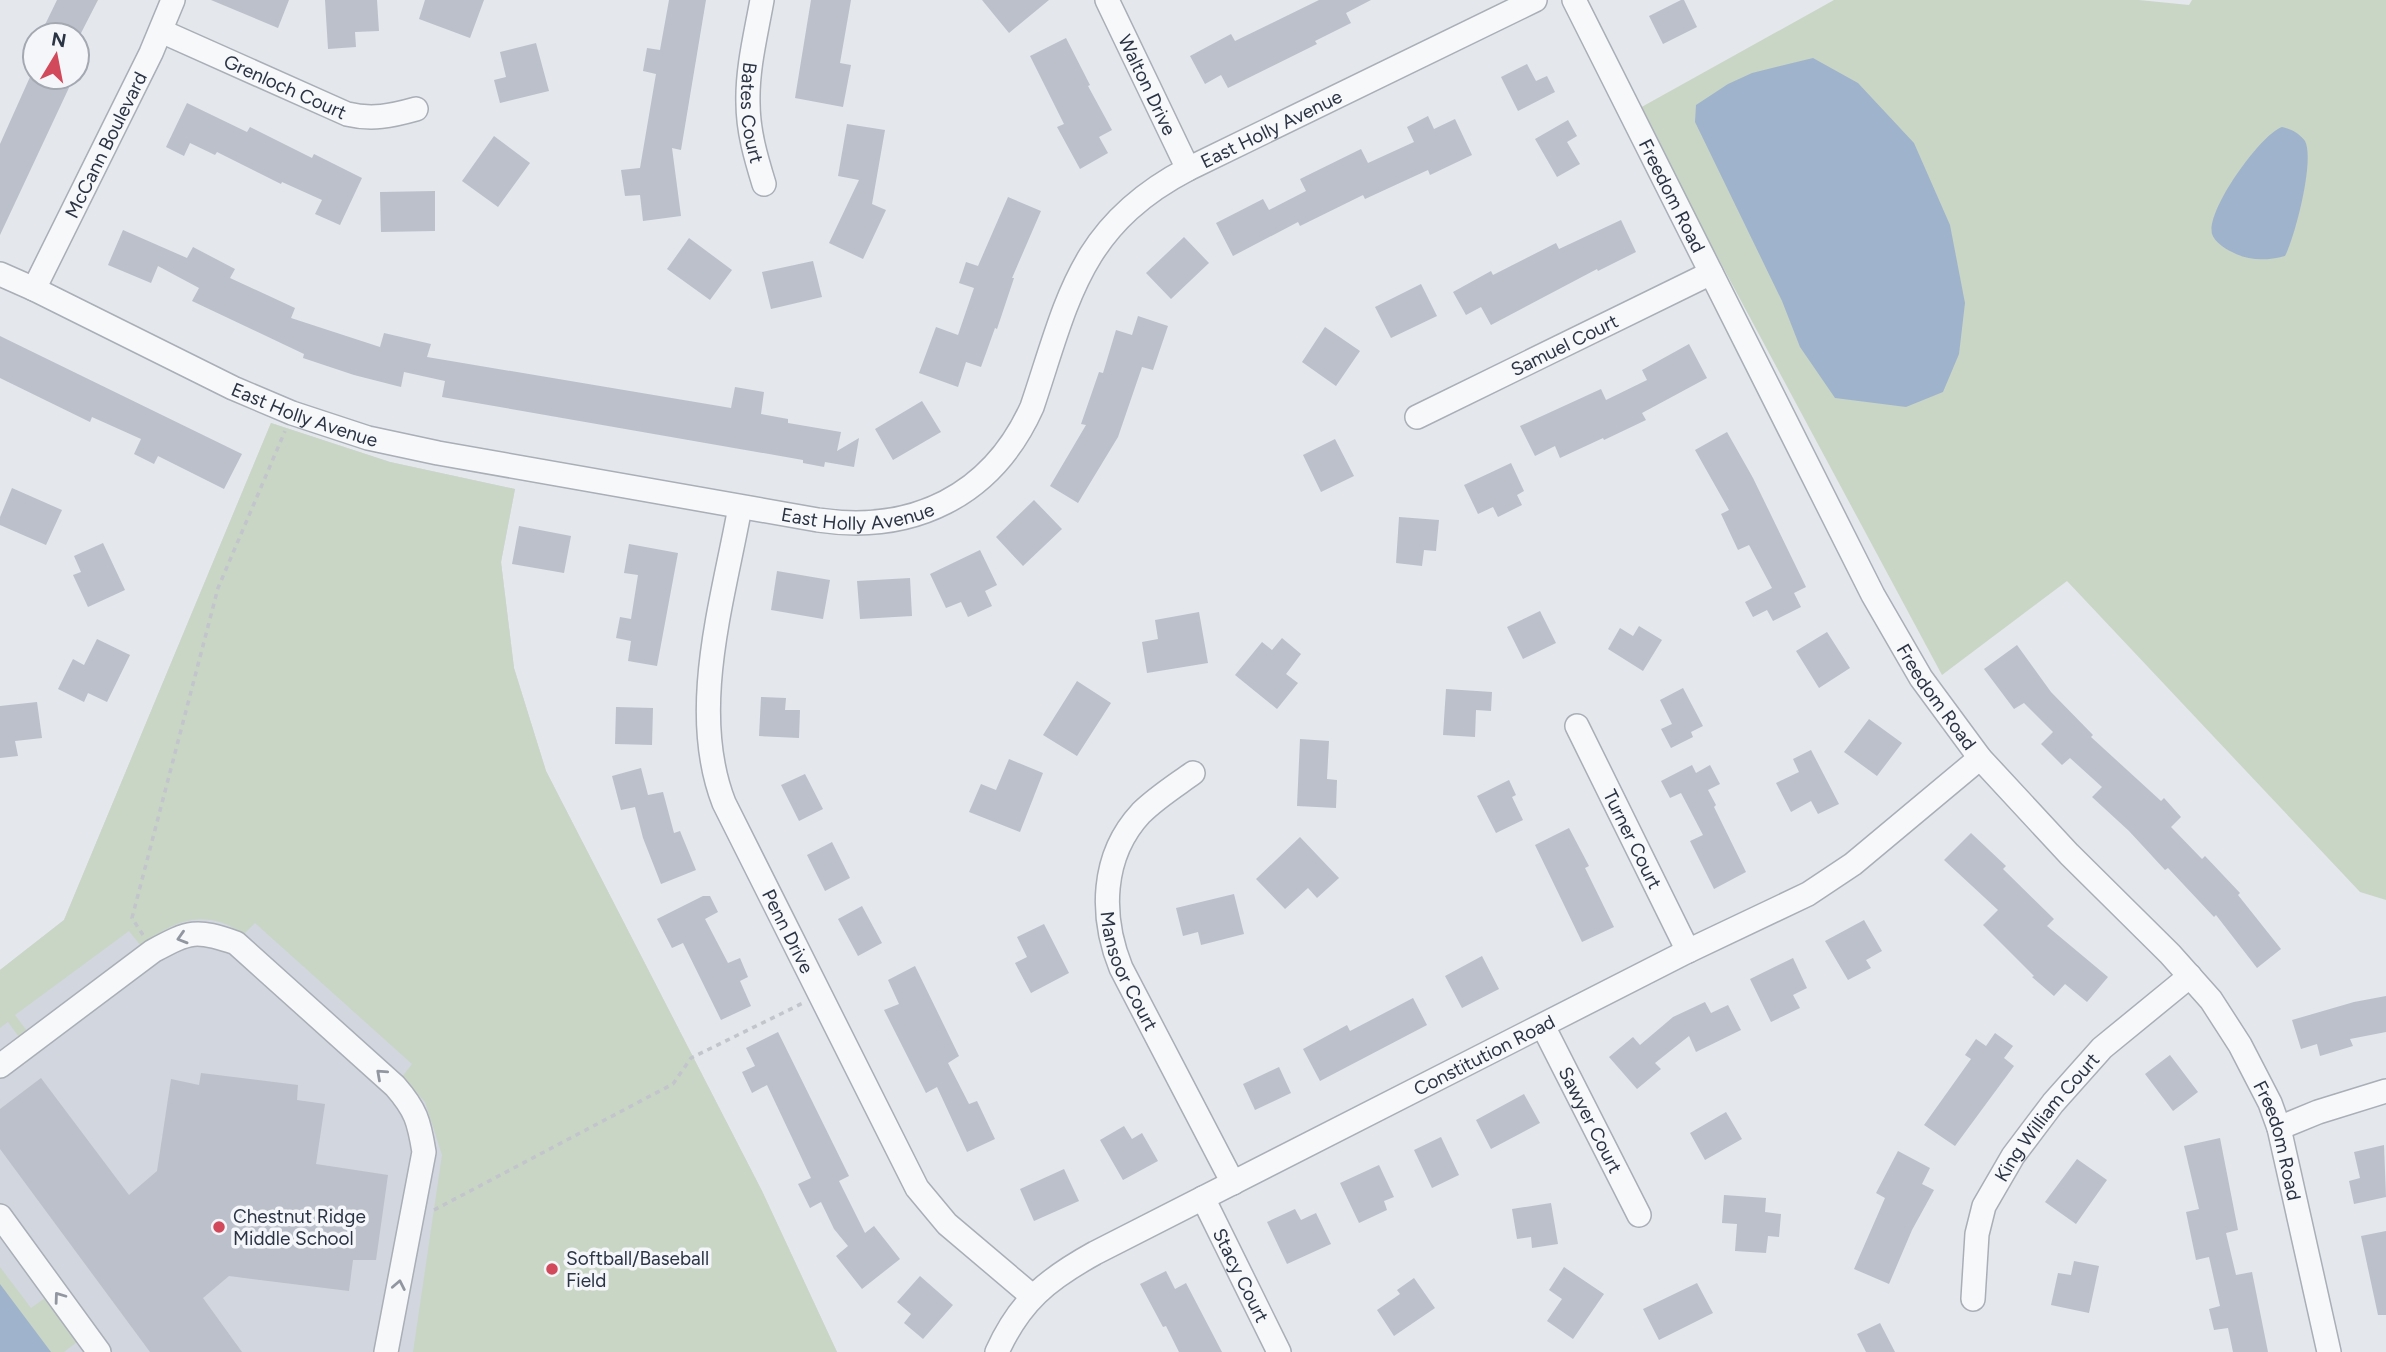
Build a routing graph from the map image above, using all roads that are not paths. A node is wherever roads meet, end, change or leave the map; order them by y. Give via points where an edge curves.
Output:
1 (173, 0) edge
2 (762, 0) edge
3 (1107, 0) edge
4 (1535, 0) edge
5 (1574, 0) edge
6 (162, 31) junction
7 (416, 109) dead end
8 (1188, 169) junction
9 (764, 184) dead end
10 (1712, 273) junction
11 (0, 274) edge
12 (34, 289) junction
13 (1418, 416) dead end
14 (740, 507) junction
15 (1577, 726) dead end
16 (1980, 758) junction
17 (1193, 773) dead end
18 (1688, 951) junction
19 (2190, 976) junction
20 (1543, 1026) junction
21 (0, 1066) edge
22 (2386, 1091) edge
23 (2279, 1128) junction
24 (1233, 1184) junction
25 (1203, 1198) junction
26 (1639, 1215) dead end
27 (0, 1216) edge
28 (1032, 1296) junction
29 (1973, 1299) dead end
30 (99, 1352) edge
31 (386, 1352) edge
32 (998, 1352) edge
33 (1279, 1352) edge
34 (2329, 1352) edge

1 - 6 street, McCann Boulevard
2 - 9 street, Bates Court via 748,104
3 - 8 street, Walton Drive
4 - 8 street, East Holly Avenue
5 - 10 street, Freedom Road
6 - 7 street, Grenloch Court via 347,114 386,117
6 - 12 street, McCann Boulevard
8 - 14 street, East Holly Avenue via 1138,201 1092,251 1070,294 1023,427 999,461 968,489 926,512 881,523 841,523
10 - 13 street, Samuel Court
10 - 16 street, Freedom Road via 1888,622 1921,678
11 - 12 street, East Holly Avenue
12 - 14 street, East Holly Avenue via 292,414 402,447
14 - 28 street, Penn Drive via 708,694 711,764 724,803 917,1188 947,1224
15 - 18 street, Turner Court
16 - 18 street, Constitution Road via 1824,885
16 - 19 street, Freedom Road
17 - 24 street, Mansoor Court via 1155,800 1121,841 1106,911 1121,968
18 - 20 street, Constitution Road
19 - 23 street, Freedom Road via 2240,1045
19 - 29 street, King William Court via 2102,1048 2014,1156 1984,1206 1977,1234
20 - 24 street, Constitution Road
20 - 26 street, Sawyer Court
31 -> 21 street via 424,1152 420,1125 410,1103 394,1086 236,943 205,932 177,938 153,951
22 - 23 street
23 - 34 street, Freedom Road
24 - 25 street, Constitution Road
25 - 28 street, Constitution Road via 1095,1252
25 - 33 street, Stacy Court
30 -> 27 street
28 - 32 street, Constitution Road

